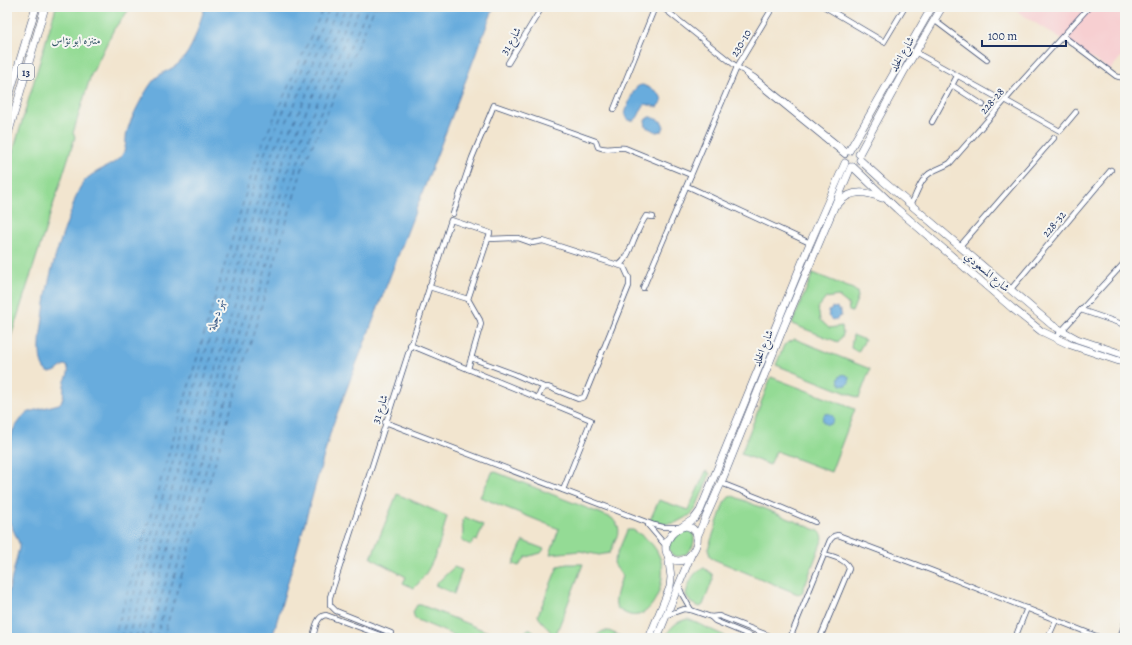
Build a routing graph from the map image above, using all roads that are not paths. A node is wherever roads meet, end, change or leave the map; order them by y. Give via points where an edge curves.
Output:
1 (36, 7) edge
2 (45, 7) edge
3 (542, 7) edge
4 (655, 7) edge
5 (662, 7) edge
6 (773, 7) edge
7 (825, 7) edge
8 (905, 7) edge
9 (932, 7) edge
10 (942, 7) edge
11 (1089, 7) edge
12 (934, 20) junction
13 (1063, 36) junction
14 (915, 52) junction
15 (987, 60) dead end
16 (508, 64) dead end
17 (737, 68) junction
18 (1125, 75) edge
19 (957, 76) junction
20 (952, 85) junction
21 (996, 97) dead end
22 (1005, 100) junction
23 (7, 103) edge
24 (983, 105) dead end
25 (614, 108) dead end
26 (1076, 112) dead end
27 (932, 122) dead end
28 (7, 138) edge
29 (1054, 138) dead end
30 (847, 153) junction
31 (859, 157) junction
32 (849, 166) junction
33 (1111, 170) dead end
34 (691, 176) junction
35 (687, 186) junction
36 (888, 201) junction
37 (911, 205) junction
38 (834, 209) junction
39 (453, 214) dead end
40 (653, 217) dead end
41 (488, 239) junction
42 (810, 243) junction
43 (960, 246) junction
44 (1125, 262) edge
45 (619, 265) junction
46 (430, 287) junction
47 (643, 288) dead end
48 (1011, 289) junction
49 (468, 299) junction
50 (1081, 310) junction
51 (1125, 324) edge
52 (1061, 331) junction
53 (1055, 338) junction
54 (410, 346) junction
55 (1125, 355) edge
56 (471, 358) junction
57 (1125, 363) edge
58 (468, 369) junction
59 (544, 387) junction
60 (538, 398) junction
61 (385, 422) junction
62 (721, 483) junction
63 (563, 490) junction
64 (644, 521) junction
65 (815, 522) dead end
66 (681, 527) junction
67 (697, 537) junction
68 (666, 546) junction
69 (668, 554) junction
70 (691, 554) junction
71 (825, 554) junction
72 (679, 586) junction
73 (1027, 608) junction
74 (691, 610) junction
75 (667, 615) junction
76 (711, 616) junction
77 (1056, 620) junction
78 (1125, 623) edge
79 (391, 633) dead end
80 (313, 638) edge
81 (388, 638) edge
82 (649, 638) edge
83 (657, 638) edge
84 (756, 638) edge
85 (775, 638) edge
86 (790, 638) edge
87 (820, 638) edge
88 (1015, 638) edge
89 (1048, 638) edge
90 (1101, 638) edge
91 (1120, 638) edge

1 - 23 main road, 13
2 - 28 main road, 13
3 - 16 street, شارع 31
4 - 25 street
5 - 17 street
6 - 17 street, 230-10
7 - 8 street via 884,42
9 - 30 main road, شارع الخلد
10 - 12 main road, شارع الخلد
11 - 13 street, 228-28
12 - 14 main road, شارع الخلد
12 - 15 street
13 - 18 street via 1116,76 1120,78
13 - 22 street, 228-28
14 - 19 street
14 - 31 main road, شارع الخلد
17 - 30 street via 754,77
17 - 34 street, 230-10
19 - 20 street
19 - 21 street
20 - 24 street
20 - 27 street
22 - 26 street via 1060,131
22 - 37 street, 228-28 via 950,163 931,172
29 - 43 street
30 - 31 main road via 854,151
30 - 32 main road via 844,159
31 - 32 main road via 858,165
31 - 37 main road, شارع المسعودي
32 - 36 main road, شارع المسعودي
32 - 38 main road, شارع الخلد
32 - 42 main road, شارع الخلد
33 - 48 street, 228-32
34 - 35 street, 230-10
34 - 39 street via 625,148 598,148 596,141 494,105
35 - 42 street
35 - 47 street, 230-10
36 - 38 main road via 860,192 847,196
36 - 53 main road, شارع المسعودي via 1012,308 1041,331
37 - 43 main road, شارع المسعودي
38 - 62 main road, شارع الخلد
40 - 45 street via 646,216 623,262
41 - 45 street via 518,238 532,243 543,241
41 - 46 street, شارع 31 via 490,233 451,220
41 - 49 street
42 - 66 main road, شارع الخلد via 700,511 691,522
43 - 48 main road, شارع المسعودي
44 - 50 street
45 - 59 street via 627,272 629,286 584,397 578,400
46 - 49 street
46 - 54 street, شارع 31
48 - 52 main road, شارع المسعودي
49 - 56 street via 481,324
50 - 51 street
50 - 52 street
52 - 53 street
52 - 55 main road, شارع المسعودي via 1086,343
53 - 57 main road, شارع المسعودي via 1079,349
54 - 58 street
54 - 61 street, شارع 31
56 - 58 street
56 - 59 street
58 - 60 street
59 - 60 street
60 - 63 street via 590,420
61 - 63 street
61 - 79 street, شارع 31 via 330,597 330,605 336,611
62 - 65 street
62 - 67 main road, شارع الخلد
63 - 64 street
64 - 66 street via 658,527
64 - 68 street
66 - 67 main road via 691,528
66 - 68 main road via 670,536
67 - 70 main road
68 - 69 main road
69 - 70 main road via 672,559 678,560
69 - 82 main road via 670,587
70 - 72 main road
71 - 73 street via 832,538 840,535
71 - 86 street
71 - 87 street via 845,562 848,569
72 - 74 street
72 - 75 main road
73 - 77 street
73 - 88 street
74 - 75 street
74 - 76 street
75 - 83 main road
76 - 84 street via 715,621
76 - 85 street via 719,616
77 - 89 street
77 - 90 street
78 - 91 street
80 - 81 street via 322,615

